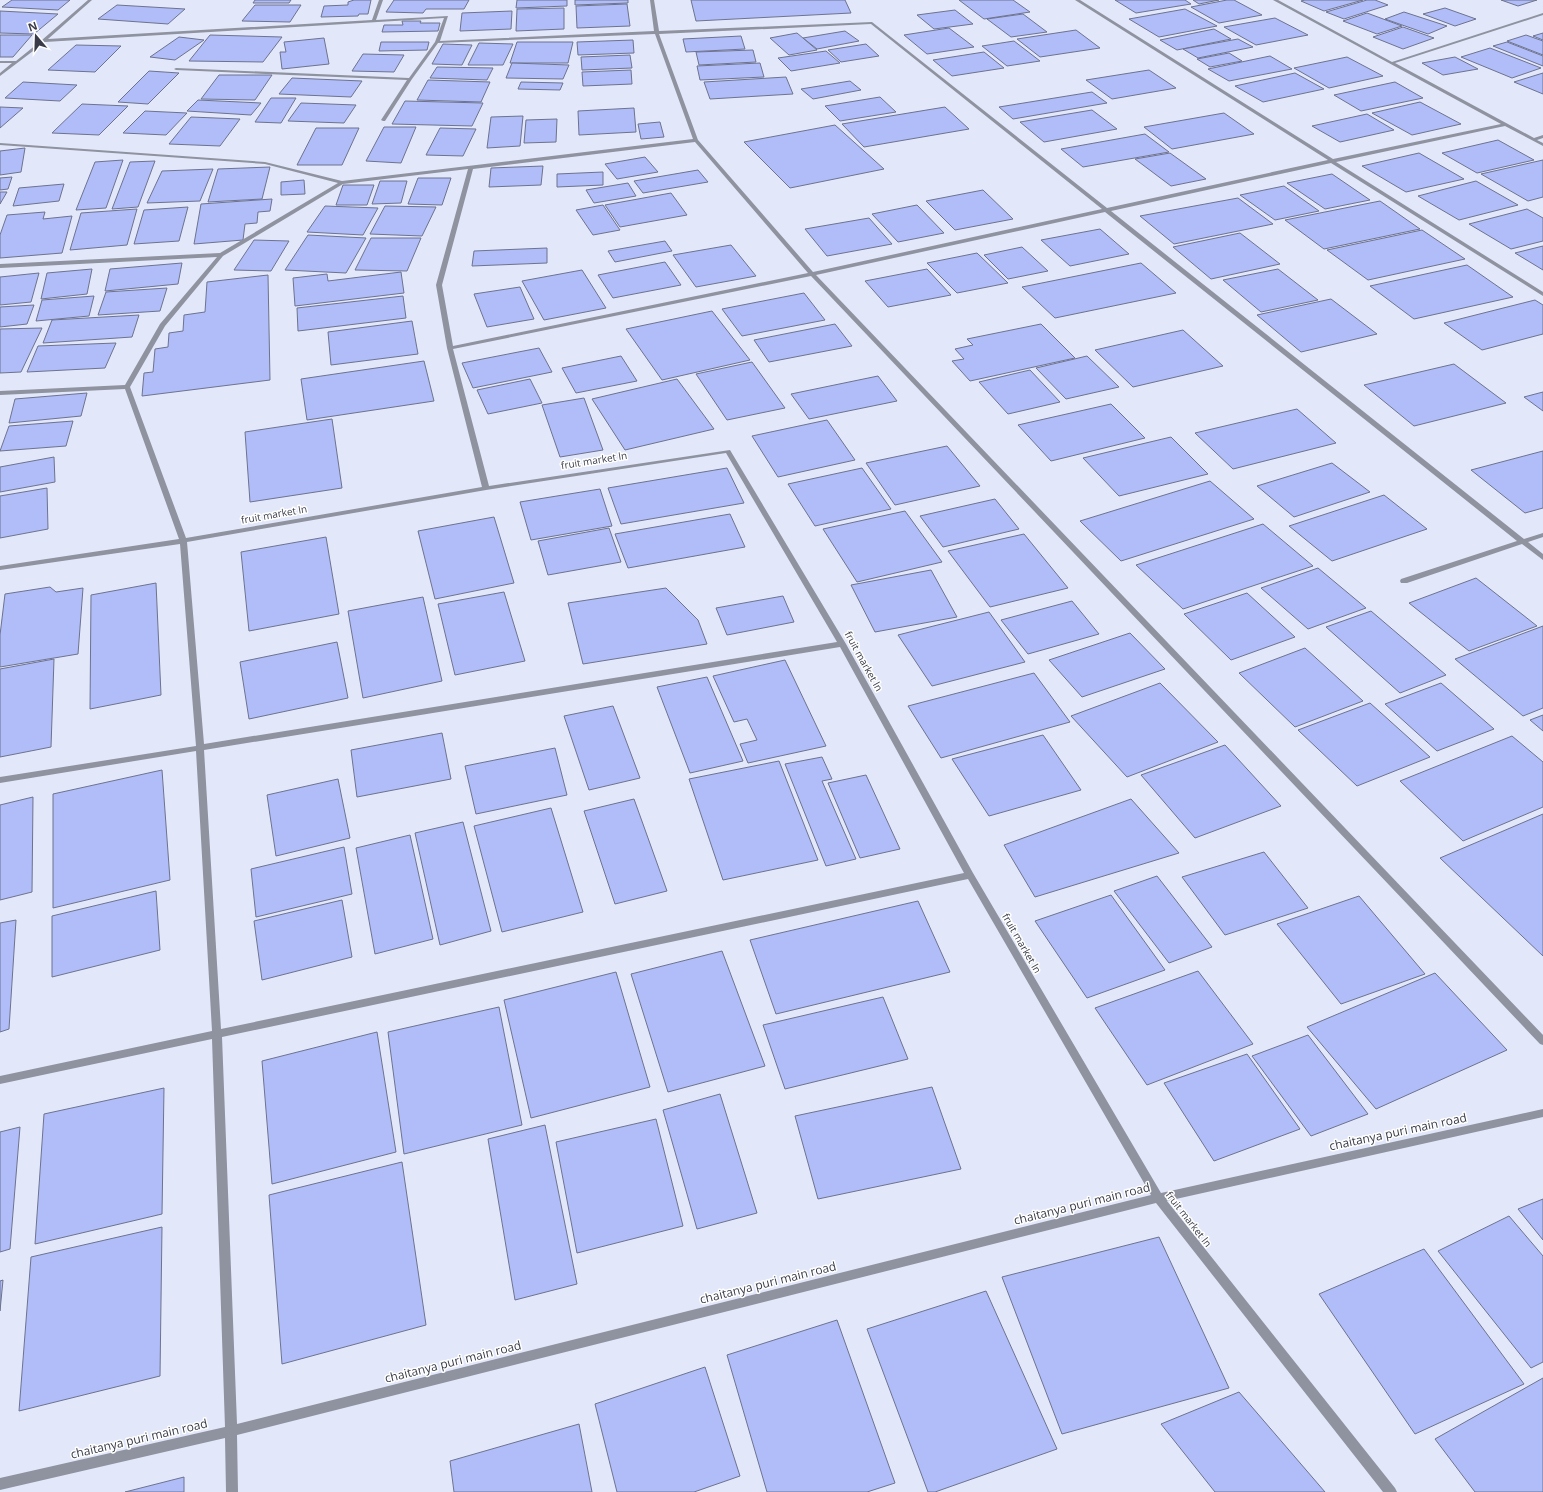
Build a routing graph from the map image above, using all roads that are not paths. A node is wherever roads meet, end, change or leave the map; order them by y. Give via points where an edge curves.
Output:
1 (90, 0) edge
2 (381, 0) edge
3 (652, 0) edge
4 (1077, 0) edge
5 (1275, 0) edge
6 (1543, 14) edge
7 (374, 21) junction
8 (657, 34) junction
9 (44, 41) junction
10 (437, 42) junction
11 (0, 62) edge
12 (17, 62) junction
13 (1392, 63) junction
14 (176, 69) dead end
15 (0, 75) edge
16 (410, 79) junction
17 (383, 120) dead end
18 (1504, 125) junction
19 (1543, 136) edge
20 (696, 140) junction
21 (1532, 140) junction
22 (0, 144) edge
23 (1543, 146) edge
24 (1329, 160) junction
25 (471, 168) junction
26 (342, 183) junction
27 (1108, 210) junction
28 (221, 255) junction
29 (0, 266) edge
30 (812, 274) junction
31 (1543, 294) edge
32 (450, 348) junction
33 (127, 387) junction
34 (0, 394) edge
35 (486, 488) junction
36 (1543, 535) edge
37 (183, 541) junction
38 (1521, 542) junction
39 (1543, 558) edge
40 (0, 568) edge
41 (1404, 581) dead end
42 (842, 644) junction
43 (200, 748) junction
44 (0, 780) edge
45 (970, 875) junction
46 (217, 1034) junction
47 (1543, 1041) edge
48 (0, 1080) edge
49 (1543, 1113) edge
50 (1158, 1198) junction
51 (231, 1431) junction
52 (0, 1484) edge
53 (232, 1492) edge
54 (1391, 1492) edge

1 - 9 street
2 - 7 street
3 - 8 street
4 - 24 street
5 - 13 street
6 - 13 street
7 - 9 street
7 - 10 street via 447,17
8 - 10 street
8 - 20 street
8 - 27 street via 872,23
9 - 12 street
10 - 16 street
11 - 12 street
12 - 15 street
13 - 18 street
14 - 16 street
16 - 17 street
18 - 21 street
18 - 24 street
19 - 21 street
20 - 25 street
20 - 30 street
21 - 23 street
22 - 26 street via 265,163
24 - 27 street
24 - 31 street
25 - 26 street
25 - 32 street via 439,285
26 - 28 street
27 - 30 street
27 - 38 street
28 - 29 street
28 - 33 street via 162,325
30 - 32 street
30 - 47 street
32 - 35 street
33 - 34 street
33 - 37 street
35 - 37 street, fruit market ln
35 - 42 street, fruit market ln via 728,451
36 - 38 street
37 - 40 street, fruit market ln
37 - 43 street
38 - 39 street
38 - 41 street
42 - 43 street
42 - 45 street, fruit market ln
43 - 44 street
43 - 46 street
45 - 46 street
45 - 50 street, fruit market ln
46 - 48 street
46 - 51 street
49 - 50 street, chaitanya puri main road
50 - 51 street, chaitanya puri main road
50 - 54 street, fruit market ln
51 - 52 street, chaitanya puri main road
51 - 53 street

